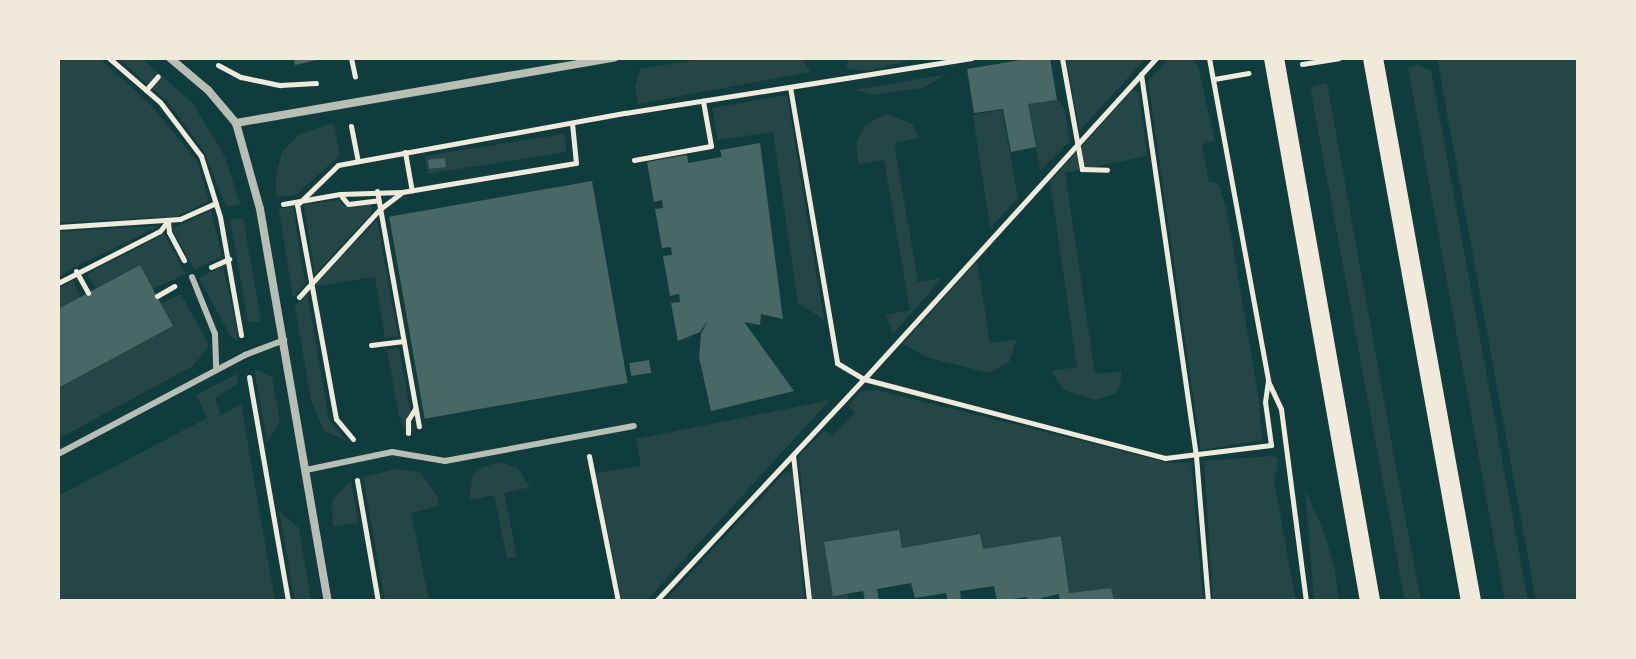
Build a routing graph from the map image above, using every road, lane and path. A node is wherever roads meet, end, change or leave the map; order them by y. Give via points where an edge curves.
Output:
1 (109, 58) edge
2 (170, 58) edge
3 (351, 58) edge
4 (614, 58) edge
5 (972, 58) edge
6 (1062, 58) edge
7 (1156, 58) edge
8 (1209, 58) edge
9 (1274, 58) edge
10 (1339, 58) edge
11 (1373, 58) edge
12 (213, 62) dead end
13 (1305, 63) dead end
14 (161, 73) dead end
15 (1141, 73) junction
16 (1236, 75) dead end
17 (355, 77) dead end
18 (1214, 79) junction
19 (328, 81) dead end
20 (790, 87) junction
21 (146, 90) junction
22 (703, 101) junction
23 (350, 120) dead end
24 (236, 123) junction
25 (572, 123) junction
26 (1076, 142) junction
27 (405, 152) junction
28 (634, 160) dead end
29 (358, 161) junction
30 (1107, 170) dead end
31 (412, 190) junction
32 (377, 191) junction
33 (402, 192) junction
34 (342, 197) junction
35 (304, 199) junction
36 (379, 200) junction
37 (216, 203) junction
38 (278, 205) dead end
39 (380, 209) junction
40 (231, 215) dead end
41 (220, 217) junction
42 (168, 221) junction
43 (58, 227) edge
44 (76, 271) junction
45 (192, 277) joint
46 (58, 283) edge
47 (312, 283) junction
48 (88, 293) dead end
49 (284, 340) junction
50 (404, 341) junction
51 (371, 345) dead end
52 (245, 355) junction
53 (216, 370) junction
54 (864, 379) junction
55 (1268, 381) junction
56 (419, 426) dead end
57 (634, 426) dead end
58 (584, 436) junction
59 (58, 454) edge
60 (793, 454) junction
61 (1196, 456) junction
62 (356, 459) junction
63 (306, 470) junction
64 (288, 601) edge
65 (328, 601) edge
66 (378, 601) edge
67 (618, 601) edge
68 (656, 601) edge
69 (809, 601) edge
70 (1208, 601) edge
71 (1306, 601) edge
72 (1370, 601) edge
73 (1471, 601) edge

1 - 21 path
2 - 24 street
3 - 17 path
4 - 24 street
5 - 20 path
6 - 26 path
7 - 15 path
8 - 18 path
9 - 72 main road
10 - 13 path
11 - 73 main road
12 - 19 path via 241,77 280,85
14 - 21 path
15 - 26 path
15 - 61 path
16 - 18 path
18 - 55 path
20 - 22 path
20 - 54 path via 837,363
21 - 37 path via 201,156
22 - 25 path
22 - 28 path via 711,146
23 - 29 path
24 - 49 street via 260,209
25 - 27 path
25 - 31 path via 576,163
26 - 30 path via 1082,169
26 - 54 path
27 - 29 path
27 - 31 path
29 - 35 path via 338,165
31 - 33 path
32 - 33 path
32 - 34 path
32 - 36 path
33 - 39 path
34 - 35 path
34 - 36 path via 348,204
35 - 38 path
35 - 47 path via 297,205
36 - 39 path
37 - 41 path
37 - 42 path
39 - 47 path
39 - 50 path
40 - 41 path
41 - 52 path
42 - 43 path
42 - 44 path via 160,231
42 - 45 path
44 - 46 path
44 - 48 path
45 - 53 lane via 215,334
47 - 62 path via 336,419 357,443
49 - 52 lane
49 - 63 street
50 - 51 path
50 - 56 path
52 - 53 lane
52 - 64 path
53 - 59 lane
54 - 60 path
54 - 61 path via 1165,458
55 - 61 path via 1271,445
55 - 71 path via 1281,409
57 - 58 lane
58 - 62 lane via 445,461 392,452
58 - 67 path
60 - 68 path
60 - 69 path
61 - 70 path
62 - 63 lane
62 - 66 path
63 - 65 street

